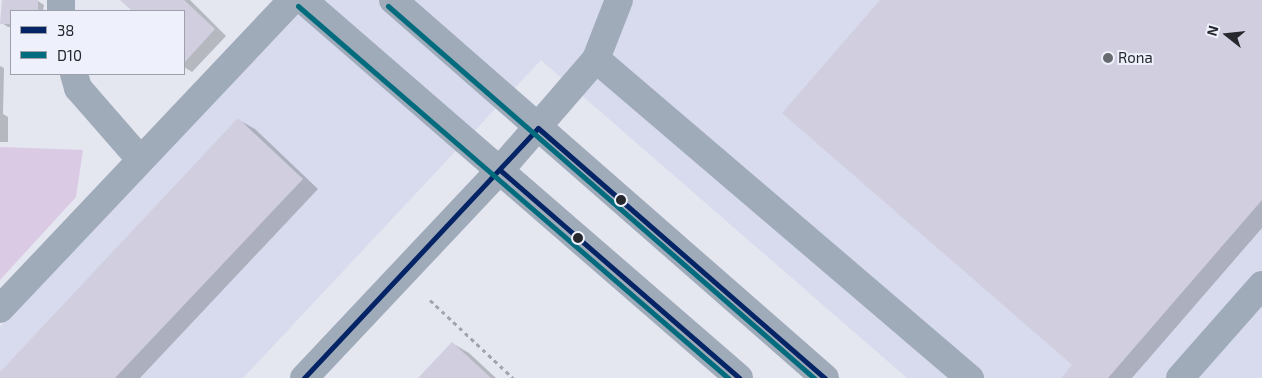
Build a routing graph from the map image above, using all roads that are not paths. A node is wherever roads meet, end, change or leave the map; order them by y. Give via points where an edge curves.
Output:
1 (292, 0) edge
2 (303, 0) edge
3 (393, 0) edge
4 (619, 0) edge
5 (596, 59) junction
6 (74, 75) edge
7 (538, 128) junction
8 (140, 158) junction
9 (500, 170) junction
10 (1262, 285) edge
11 (0, 309) edge
12 (304, 378) edge
13 (739, 378) edge
14 (825, 378) edge
15 (970, 378) edge
16 (1180, 378) edge

1 - 8 street
2 - 9 street
3 - 7 street
4 - 5 street
5 - 7 street
5 - 15 street
6 - 8 street via 78,88
7 - 9 street
7 - 14 street
8 - 11 street
9 - 12 street
9 - 13 street
10 - 16 street

